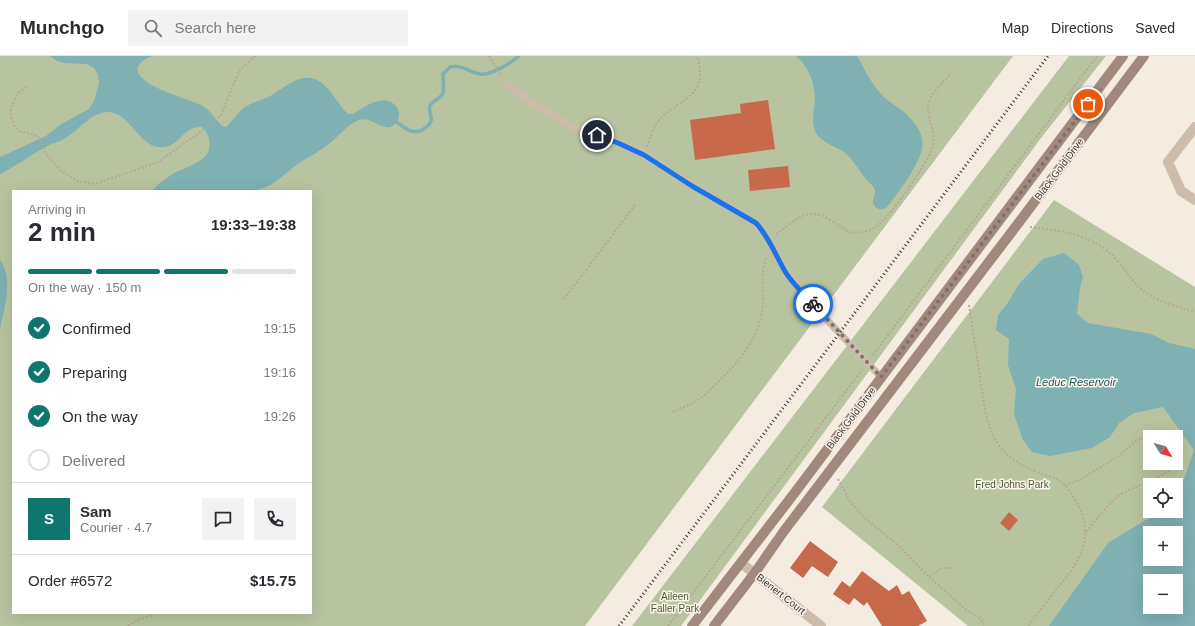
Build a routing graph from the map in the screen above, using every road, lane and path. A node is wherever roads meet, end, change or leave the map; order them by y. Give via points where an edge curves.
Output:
1 (255, 56) edge
2 (489, 56) edge
3 (697, 56) edge
4 (1097, 56) edge
5 (1123, 56) edge
6 (1144, 56) edge
7 (951, 73) dead end
8 (501, 77) dead end
9 (506, 84) dead end
10 (26, 87) dead end
11 (1195, 127) edge
12 (644, 155) junction
13 (1195, 200) edge
14 (635, 205) dead end
15 (1029, 227) dead end
16 (768, 239) junction
17 (768, 255) dead end
18 (564, 298) dead end
19 (969, 305) dead end
20 (1195, 312) edge
21 (868, 363) junction
22 (881, 377) junction
23 (672, 412) dead end
24 (1143, 439) edge
25 (1168, 470) edge
26 (838, 479) dead end
27 (1064, 485) junction
28 (1085, 533) junction
29 (740, 563) junction
30 (952, 568) dead end
31 (754, 574) junction
32 (929, 576) junction
33 (153, 615) dead end
34 (128, 626) edge
35 (668, 626) edge
36 (692, 626) edge
37 (714, 626) edge
38 (821, 626) edge
39 (986, 626) edge
40 (1028, 626) edge

1 - 10 path via 238,71 221,115 202,131 158,162 95,184 77,181 60,170 47,155 38,136 20,131 14,125 10,112 17,94
2 - 8 path
3 - 12 path via 699,83 685,100 659,120
4 - 21 path
5 - 22 main road, Black Gold Drive
6 - 31 main road, Black Gold Drive
7 - 16 path via 928,104 933,134 929,156 894,208 878,225 862,233 854,233 820,214 808,214
9 - 12 lane via 537,107 573,127
11 - 13 street via 1168,162 1181,192
12 - 16 lane via 756,223
14 - 18 path
15 - 20 path via 1070,232 1098,244 1107,250 1146,293 1165,303
16 - 21 lane via 788,275
17 - 23 path via 762,275 761,317 750,345 734,366 705,395
19 - 27 path via 986,416 997,443 1007,455
21 - 22 lane
21 - 35 path
22 - 29 main road, Black Gold Drive
24 - 27 path via 1137,440 1121,454 1080,480
25 - 28 path via 1118,497
26 - 32 path via 850,502 866,519 900,546
27 - 28 path via 1082,512
28 - 40 path via 1077,563
29 - 31 street, Bienert Court
29 - 36 main road, Black Gold Drive
30 - 32 path via 942,568
31 - 37 main road, Black Gold Drive
31 - 38 street, Bienert Court
32 - 39 path
33 - 34 path

